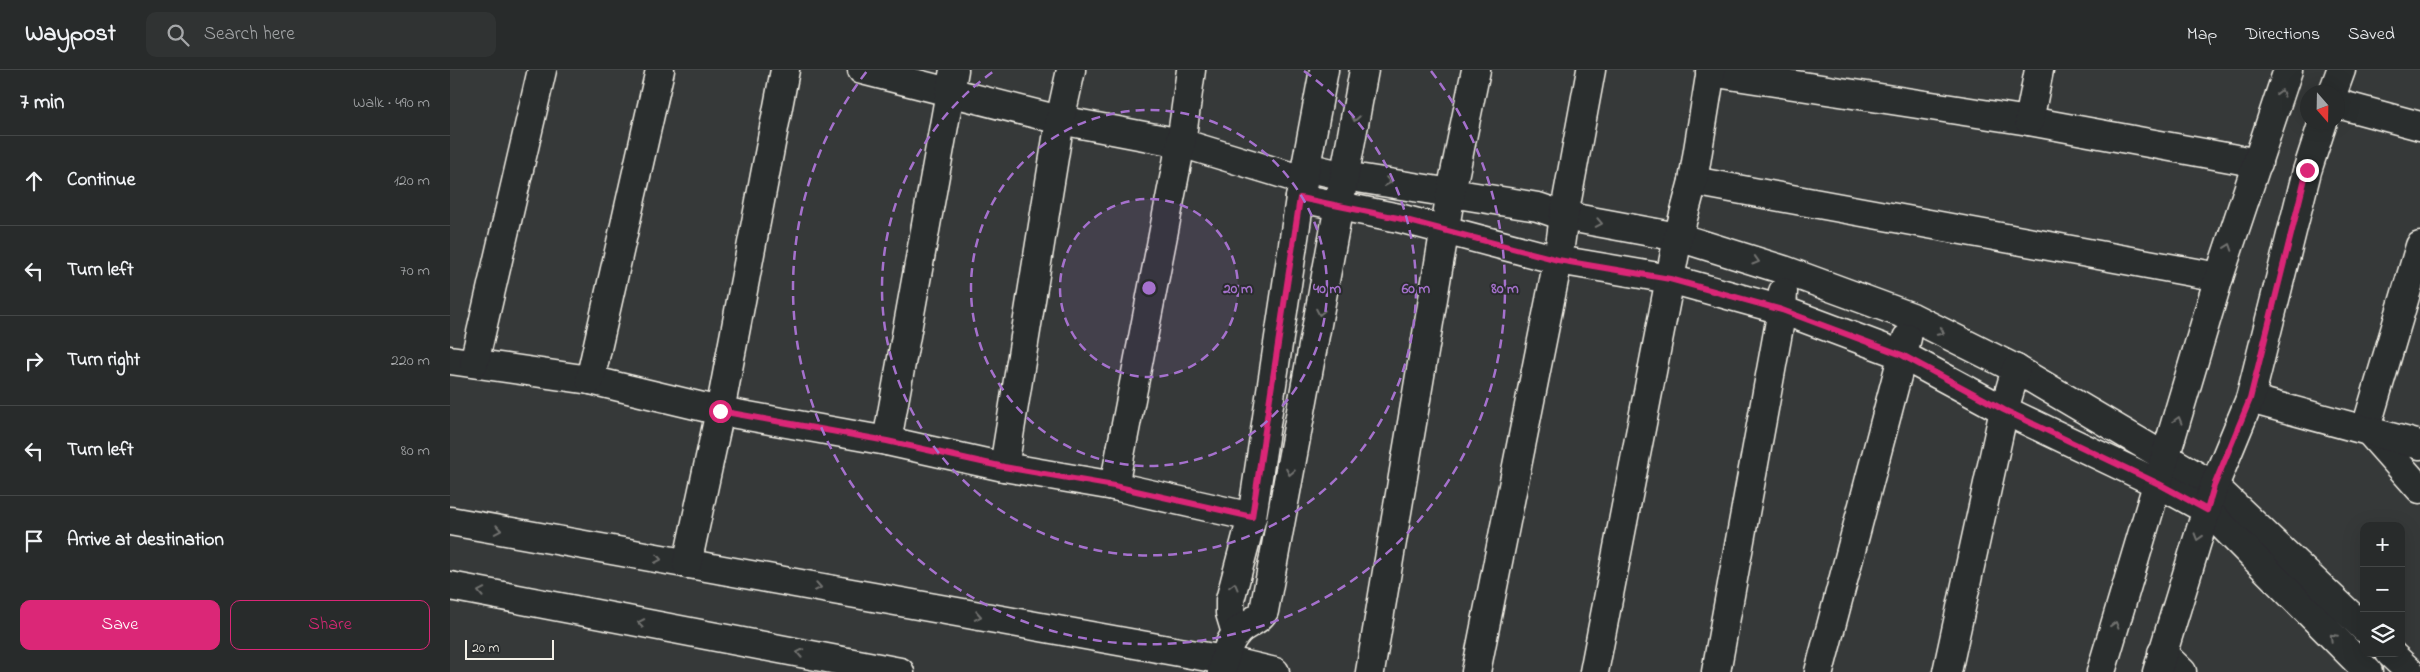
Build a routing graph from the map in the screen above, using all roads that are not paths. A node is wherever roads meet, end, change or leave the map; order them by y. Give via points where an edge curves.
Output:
1 (542, 70) edge
2 (660, 70) edge
3 (785, 70) edge
4 (862, 70) edge
5 (1072, 70) edge
6 (1192, 70) edge
7 (1324, 70) edge
8 (1364, 70) edge
9 (1476, 70) edge
10 (1591, 70) edge
11 (2039, 70) edge
12 (2288, 70) edge
13 (2341, 70) edge
14 (1711, 71) edge
15 (952, 81) edge
16 (2336, 85) edge
17 (2345, 106) edge
18 (1060, 120) junction
19 (2029, 121) junction
20 (2420, 126) edge
21 (2320, 130) edge
22 (1181, 144) junction
23 (2258, 163) junction
24 (1345, 176) junction
25 (1693, 181) junction
26 (1303, 182) junction
27 (1451, 192) junction
28 (1340, 207) junction
29 (1564, 216) junction
30 (1446, 231) junction
31 (1678, 238) junction
32 (2420, 246) edge
33 (1558, 260) junction
34 (1784, 270) junction
35 (2219, 277) junction
36 (1670, 279) junction
37 (1782, 310) junction
38 (1912, 317) junction
39 (1902, 355) junction
40 (462, 362) edge
41 (2016, 370) junction
42 (590, 380) junction
43 (2250, 399) junction
44 (2004, 410) junction
45 (720, 411) junction
46 (2366, 428) junction
47 (887, 441) junction
48 (2420, 445) edge
49 (1004, 467) junction
50 (2162, 471) junction
51 (1114, 486) junction
52 (2420, 489) edge
53 (2211, 498) junction
54 (1252, 517) junction
55 (450, 521) edge
56 (687, 564) junction
57 (450, 586) edge
58 (2360, 625) edge
59 (1236, 634) junction
60 (2394, 657) edge
61 (2159, 663) edge
62 (1223, 666) edge
63 (900, 672) edge
64 (1275, 672) edge
65 (1370, 672) edge
66 (1476, 672) edge
67 (1594, 672) edge
68 (1716, 672) edge
69 (1819, 672) edge
70 (1947, 672) edge
71 (2101, 672) edge
72 (2182, 672) edge
73 (2368, 672) edge
74 (2410, 672) edge

1 - 40 street
2 - 42 street
3 - 45 street
4 - 15 street
5 - 18 street
6 - 22 street
7 - 26 street
8 -> 24 street
9 - 27 street
10 - 29 street
11 - 19 street
23 -> 12 street
13 - 16 street
14 - 19 street
14 - 25 street
15 - 18 street
15 - 47 street
17 - 20 street
18 - 22 street
18 - 49 street
19 - 23 street
21 - 43 street via 2307,170
22 - 26 street
22 - 51 street
35 -> 23 street
24 - 26 street
24 -> 27 street
24 - 28 street
25 - 31 street
25 - 35 street
26 - 28 street
26 - 54 street
27 - 29 street via 1538,207
27 - 30 street
28 - 30 street
28 -> 59 street via 1264,611 1262,616
29 -> 31 street
29 - 33 street
30 - 33 street
30 - 65 street
31 -> 34 street
31 - 36 street
32 - 46 street
33 - 36 street
33 - 66 street
34 - 37 street
34 - 38 street
50 -> 35 street
36 - 37 street
36 - 67 street
37 - 39 street
37 - 68 street
38 - 39 street
38 -> 41 street
39 - 44 street
39 - 69 street
40 - 42 street
41 - 44 street
41 - 50 street
42 - 45 street
43 - 46 street
43 - 53 street
44 - 50 street
44 - 70 street
45 - 47 street
45 - 56 street
46 - 48 street
46 - 52 street
47 - 49 street
49 - 51 street
50 - 53 street
71 -> 50 street
51 - 54 street
53 - 58 street
53 -> 61 street
73 -> 53 street
59 -> 54 street via 1230,600
55 -> 56 street
56 -> 62 street
63 -> 57 street
59 - 62 street
60 - 74 street
61 - 72 street
62 - 64 street

